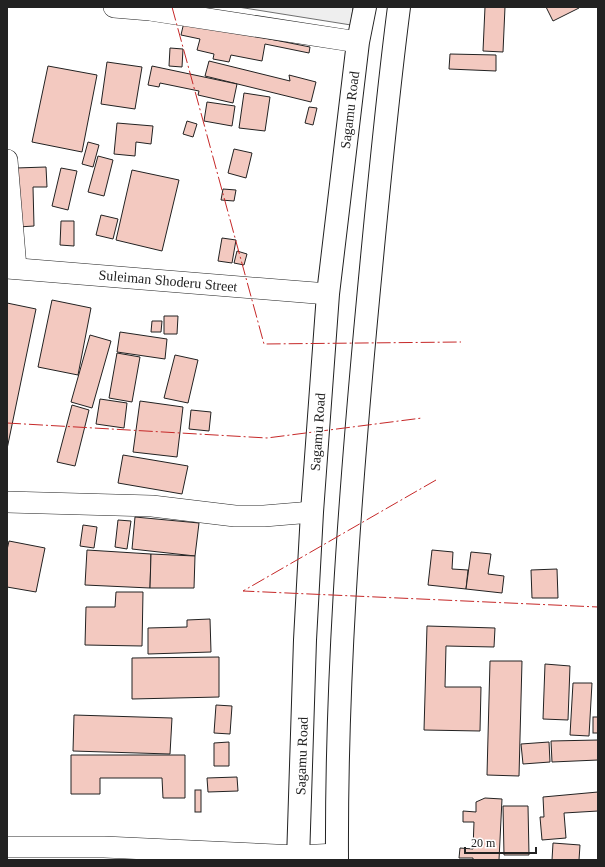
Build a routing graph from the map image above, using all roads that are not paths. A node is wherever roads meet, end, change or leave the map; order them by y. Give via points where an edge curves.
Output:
1 (114, 7) edge
2 (365, 7) edge
3 (399, 7) edge
4 (358, 42) junction
5 (7, 160) edge
6 (11, 268) edge
7 (328, 294) junction
8 (7, 502) edge
9 (312, 512) junction
10 (7, 847) edge
11 (337, 857) edge
12 (298, 858) edge

1 - 4 street
2 - 4 highway, Sagamu Road
3 - 11 highway via 387,95 354,454 338,718
4 - 7 highway, Sagamu Road
5 - 6 street
6 - 7 street, Suleiman Shoderu Street
7 - 9 highway, Sagamu Road
8 - 9 street via 152,506 235,516
9 - 12 highway, Sagamu Road
10 - 12 street via 104,846
11 - 12 street

